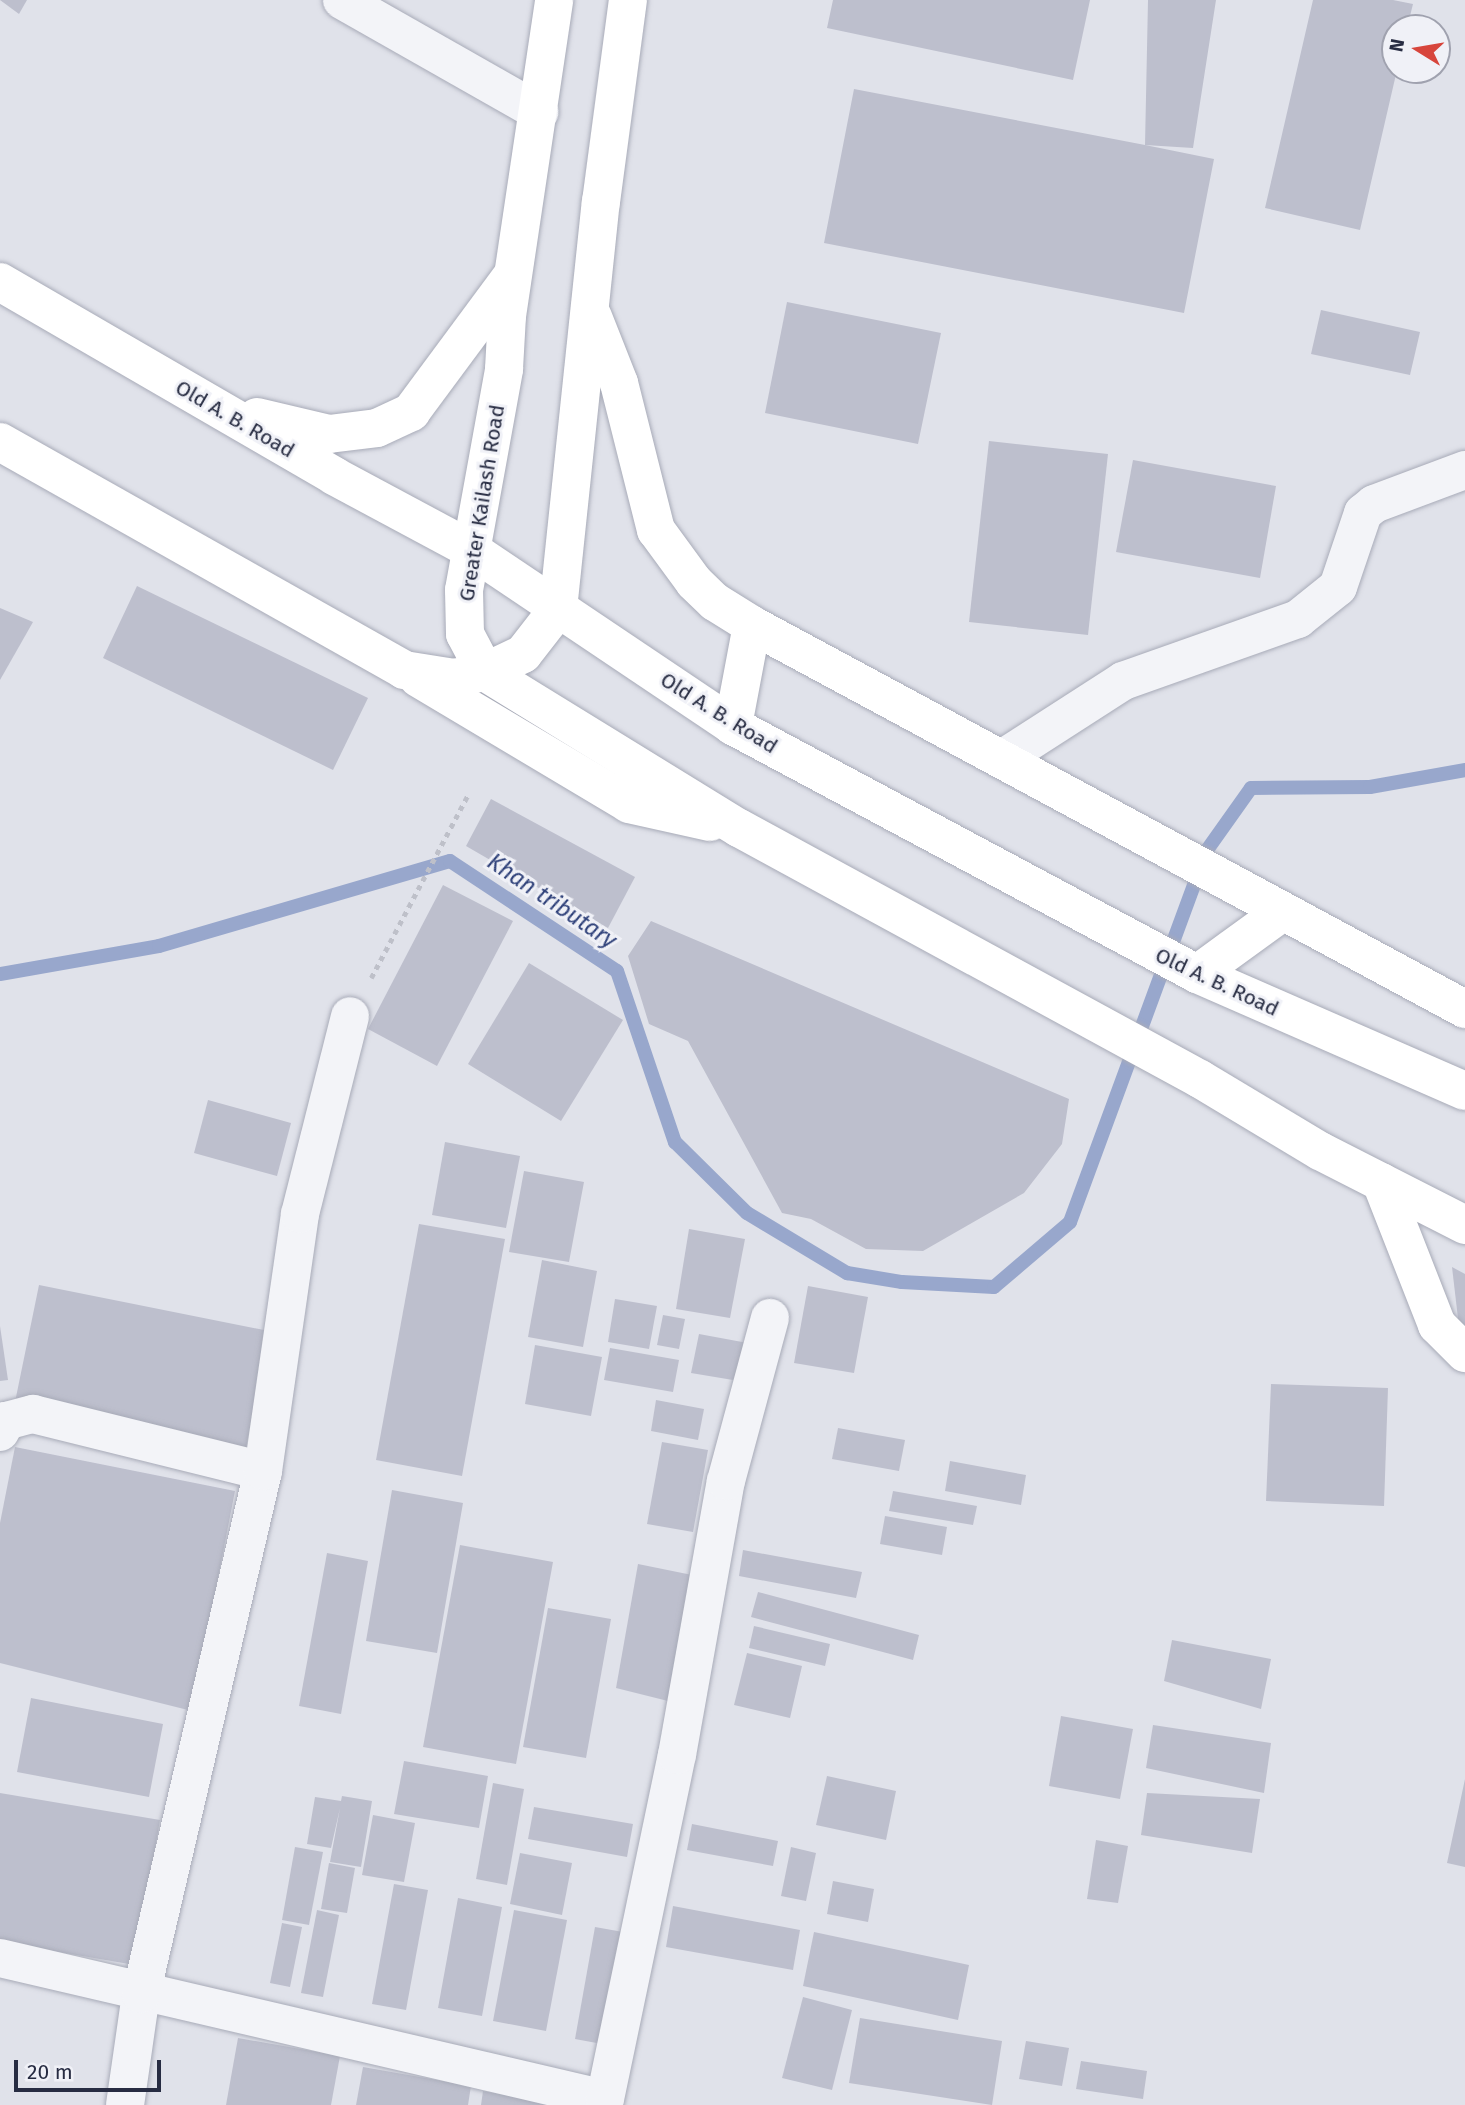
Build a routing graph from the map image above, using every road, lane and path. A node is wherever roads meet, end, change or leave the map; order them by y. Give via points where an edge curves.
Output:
1 (342, 0) edge
2 (554, 0) edge
3 (628, 0) edge
4 (539, 112) junction
5 (514, 272) junction
6 (0, 282) edge
7 (592, 315) junction
8 (205, 401) junction
9 (0, 442) edge
10 (1465, 470) edge
11 (470, 549) junction
12 (558, 609) junction
13 (752, 625) junction
14 (404, 670) junction
15 (485, 672) junction
16 (733, 726) junction
17 (1002, 759) junction
18 (468, 795) dead end
19 (739, 828) junction
20 (1281, 913) junction
21 (1198, 974) junction
22 (1465, 1009) edge
23 (350, 1016) joint
24 (1465, 1091) edge
25 (1381, 1182) junction
26 (1465, 1225) edge
27 (770, 1318) dead end
28 (1465, 1353) edge
29 (0, 1432) edge
30 (263, 1471) junction
31 (0, 1958) edge
32 (141, 1994) junction
33 (125, 2105) edge

1 - 4 street
2 - 4 main road, Greater Kailash Road
3 - 7 main road via 601,202
4 - 5 main road, Greater Kailash Road
5 - 8 main road via 411,412 377,428 329,434
5 - 11 main road, Greater Kailash Road via 504,369
6 - 8 main road, Old A. B. Road
7 - 12 main road
7 - 13 main road via 619,383 656,530 694,582 715,602
8 - 11 main road, Old A. B. Road
9 - 14 main road
10 - 17 street via 1368,508 1359,518 1338,587 1298,619 1123,681
11 - 12 main road, Old A. B. Road
11 - 15 main road, Greater Kailash Road via 464,590 465,634
12 - 15 main road via 523,654
12 - 16 main road, Old A. B. Road
13 - 16 main road
13 - 17 main road
14 - 15 main road via 454,678
14 - 19 main road via 629,804
15 - 19 main road
16 - 21 main road, Old A. B. Road
17 - 20 main road
18 - 23 path
19 - 25 main road
20 - 21 main road
20 - 22 main road
21 - 24 main road, Old A. B. Road
23 - 30 street via 300,1214
25 - 26 main road
25 - 28 main road via 1437,1325
27 - 32 street via 726,1481 677,1755 605,2099
29 - 30 street via 6,1421 33,1414
30 - 32 street
31 - 32 street
32 - 33 street

